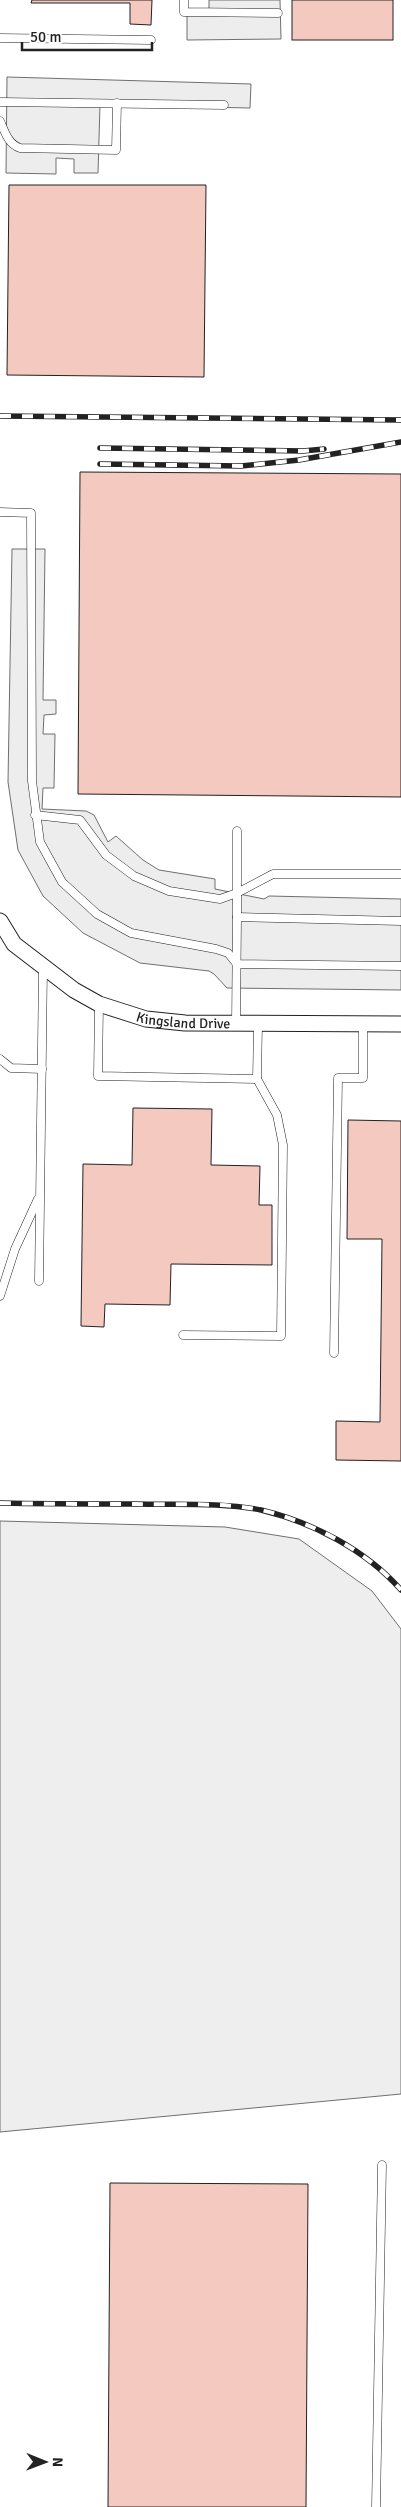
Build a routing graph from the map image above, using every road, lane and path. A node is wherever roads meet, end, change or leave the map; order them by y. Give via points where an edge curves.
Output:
1 (184, 0) edge
2 (278, 13) dead end
3 (0, 38) edge
4 (151, 40) dead end
5 (0, 102) edge
6 (117, 103) junction
7 (224, 105) dead end
8 (0, 121) edge
9 (0, 512) edge
10 (35, 815) junction
11 (237, 831) dead end
12 (401, 874) edge
13 (237, 893) junction
14 (237, 917) junction
15 (0, 921) edge
16 (401, 921) edge
17 (238, 964) junction
18 (401, 966) edge
19 (43, 967) junction
20 (99, 1004) junction
21 (236, 1024) junction
22 (258, 1024) junction
23 (363, 1024) junction
24 (401, 1024) edge
25 (0, 1059) edge
26 (42, 1069) junction
27 (257, 1079) junction
28 (40, 1195) junction
29 (39, 1281) dead end
30 (0, 1296) edge
31 (184, 1335) dead end
32 (334, 1353) dead end
33 (382, 2165) dead end
34 (376, 2507) edge

1 - 2 lane via 184,12
3 - 4 lane
5 - 6 lane
6 - 7 lane
6 - 8 lane via 116,150 20,148 8,140
9 - 10 lane via 31,513 32,781
10 - 13 lane via 80,820 106,855 134,876 169,891 220,899
10 - 17 lane via 40,842 62,882 97,914 131,933 216,948
11 - 13 lane
12 - 13 lane via 273,874
13 - 14 lane
14 - 16 lane
14 - 17 lane
15 - 19 street, Kingsland Drive via 14,944
17 - 18 lane
17 - 21 lane
19 - 20 street, Kingsland Drive
19 - 26 lane
20 - 21 street, Kingsland Drive via 146,1019
20 - 27 lane via 98,1076
21 - 22 street, Kingsland Drive
22 - 23 street, Kingsland Drive
22 - 27 lane
23 - 24 street, Kingsland Drive
23 - 32 lane via 363,1078 338,1078
25 - 26 lane via 11,1068
26 - 28 lane
27 - 31 lane via 277,1115 283,1145 281,1336
28 - 29 lane
28 - 30 lane
33 - 34 lane

